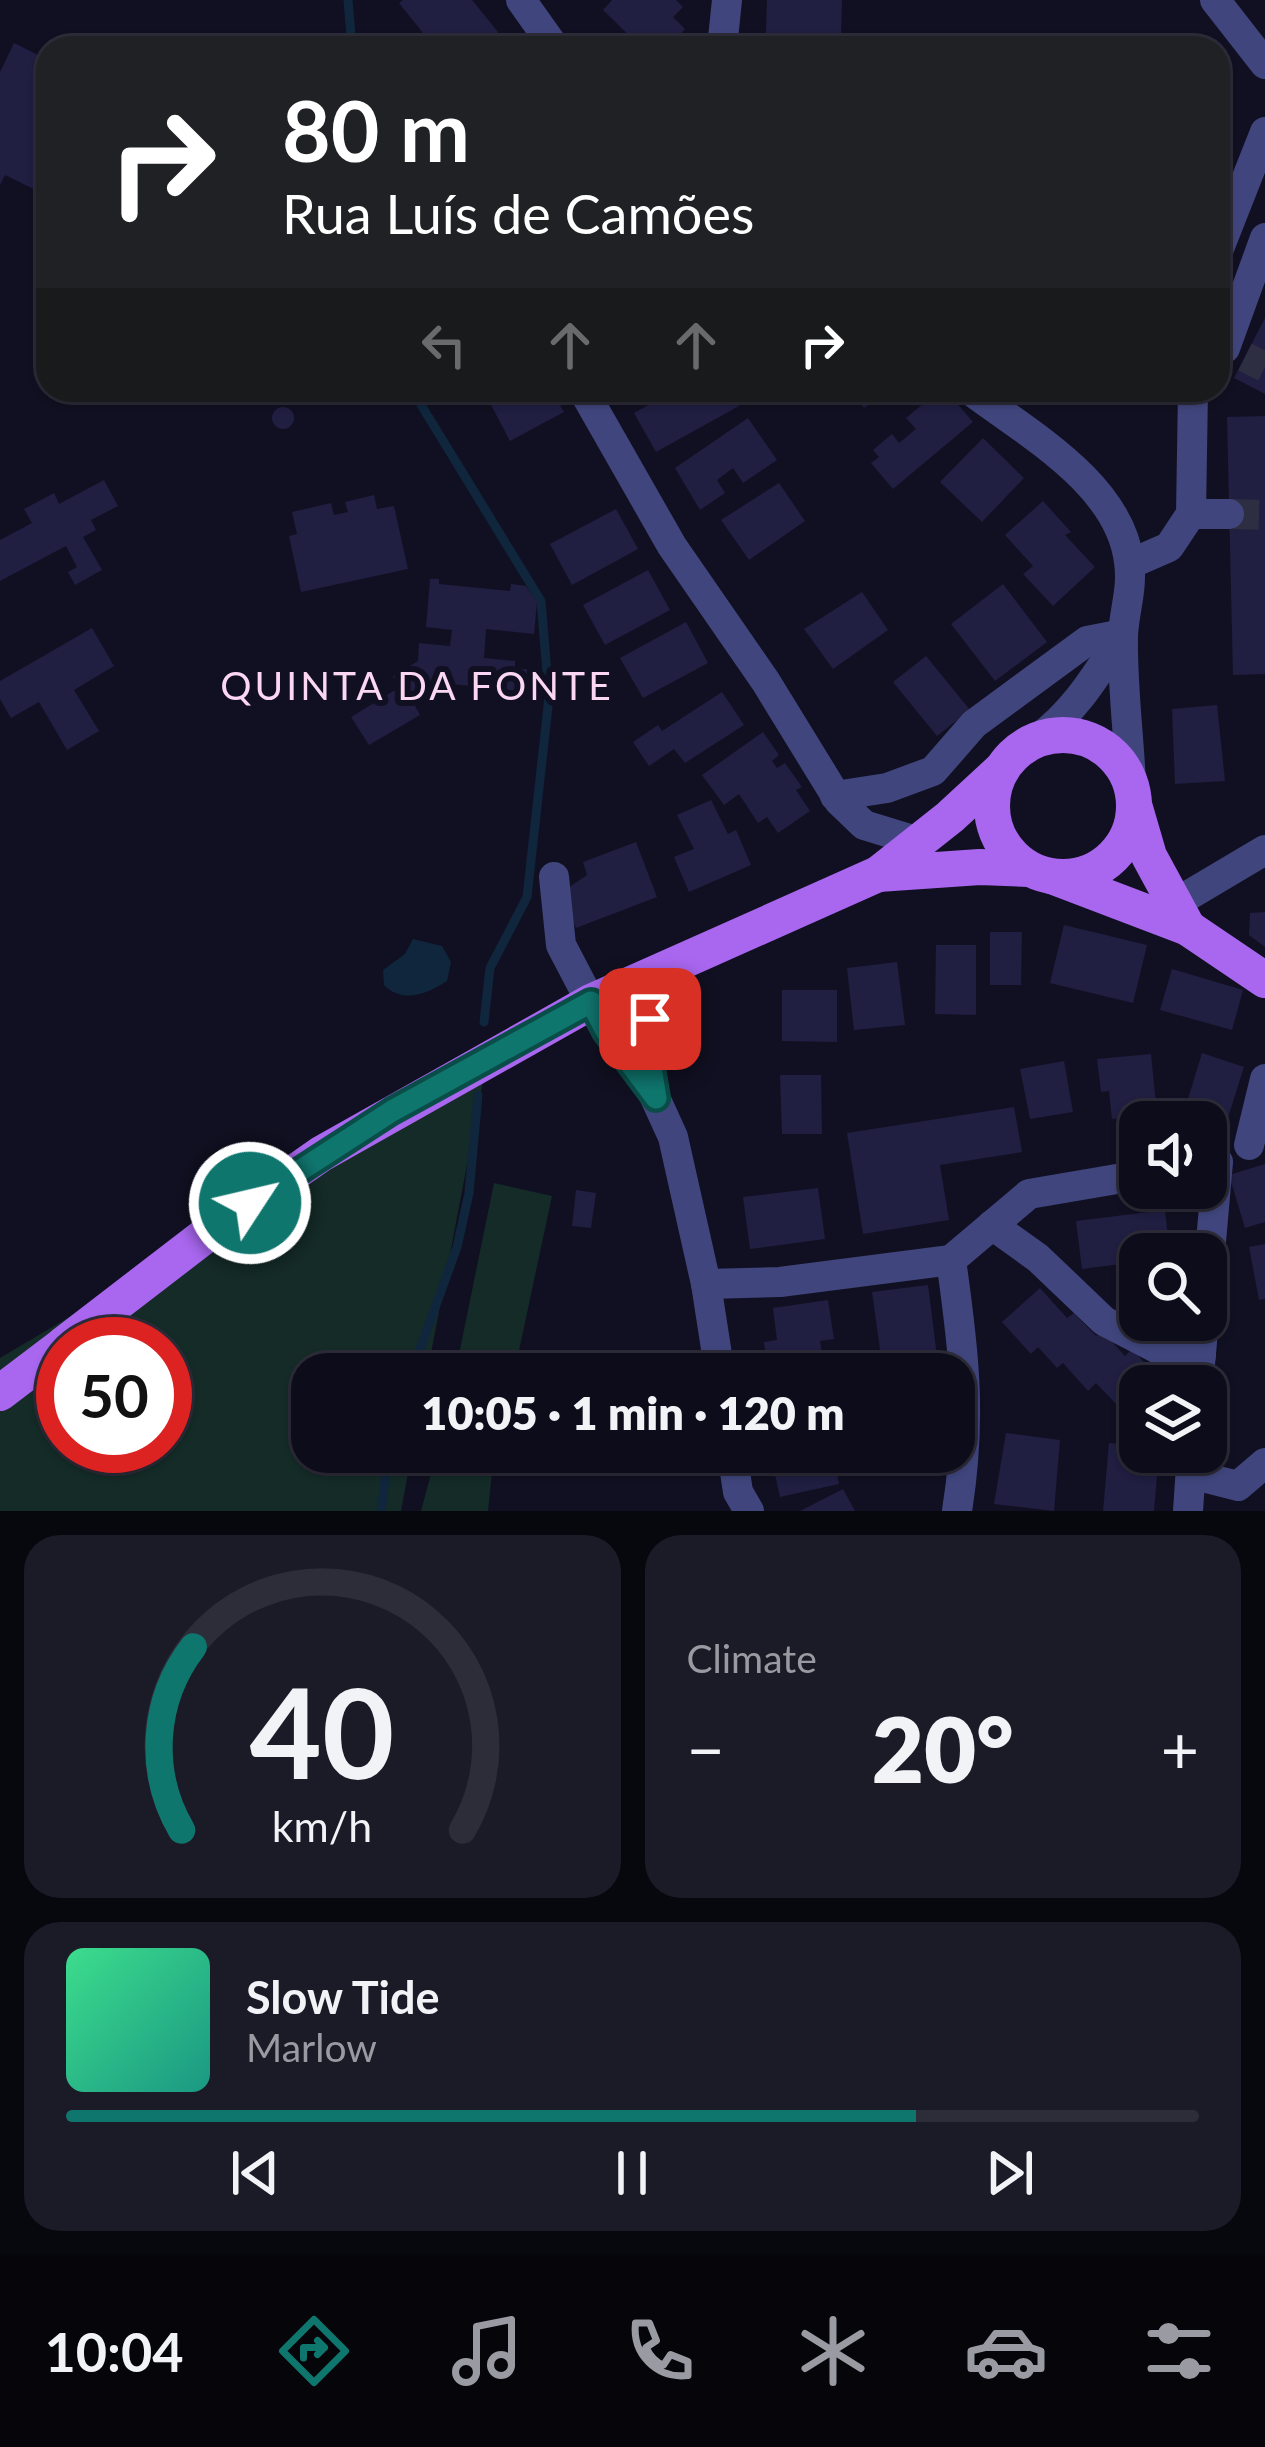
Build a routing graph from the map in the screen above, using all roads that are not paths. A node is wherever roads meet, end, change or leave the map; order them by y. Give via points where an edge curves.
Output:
1 (521, 0) edge
2 (727, 0) edge
3 (1215, 0) edge
4 (546, 36) edge
5 (723, 36) edge
6 (1265, 64) edge
7 (1265, 132) edge
8 (1230, 221) edge
9 (1265, 238) edge
10 (1230, 347) edge
11 (591, 402) edge
12 (985, 402) edge
13 (1193, 402) edge
14 (1191, 514) junction
15 (1229, 514) tunnel mouth
16 (1130, 564) junction
17 (1123, 634) junction
18 (1036, 740) junction
19 (1001, 769) junction
20 (835, 796) junction
21 (1133, 796) junction
22 (916, 841) junction
23 (1265, 850) edge
24 (1040, 872) junction
25 (554, 877) dead end
26 (866, 880) junction
27 (1182, 916) junction
28 (673, 964) junction
29 (1265, 980) edge
30 (591, 1002) junction
31 (1265, 1078) edge
32 (656, 1098) junction
33 (1257, 1146) edge
34 (1227, 1157) edge
35 (1119, 1179) edge
36 (992, 1225) junction
37 (950, 1260) junction
38 (706, 1284) junction
39 (99, 1317) edge
40 (717, 1353) edge
41 (36, 1365) edge
42 (1189, 1365) edge
43 (0, 1393) edge
44 (1265, 1463) edge
45 (734, 1473) edge
46 (1190, 1473) edge
47 (1211, 1473) edge
48 (738, 1505) edge
49 (957, 1511) edge
50 (1188, 1511) edge

1 - 4 street
2 - 5 street
3 - 6 street
7 - 8 street
9 - 10 street
11 - 20 street via 672,547
12 - 16 street via 1087,483 1118,526
13 - 14 street
14 - 15 street
14 - 16 street via 1168,547
16 - 17 street
17 - 18 street via 1076,705
17 - 20 street via 1087,641 974,724 933,771
17 - 21 street
18 - 19 main road
18 - 21 main road via 1081,737 1103,747 1120,763
19 - 22 main road
19 - 24 main road via 993,791 998,835
20 - 22 street via 864,825
21 - 24 main road via 1130,832 1117,853 1076,876
21 - 27 main road via 1149,856
22 - 26 main road
23 - 27 street
24 - 26 main road via 980,867
24 - 27 main road
25 - 30 street via 561,945
26 - 28 main road
27 - 29 main road
28 - 30 main road
28 - 32 street via 650,1019
30 - 32 street
30 - 39 main road via 321,1154
31 - 33 street
32 - 38 street via 681,1165
33 - 34 street
35 - 36 street via 1029,1194
36 - 37 street
36 - 42 street via 1104,1321
37 - 38 street
37 - 49 street via 966,1363
38 - 40 street
41 - 43 main road
44 - 47 street via 1238,1486
45 - 48 street
46 - 50 street

